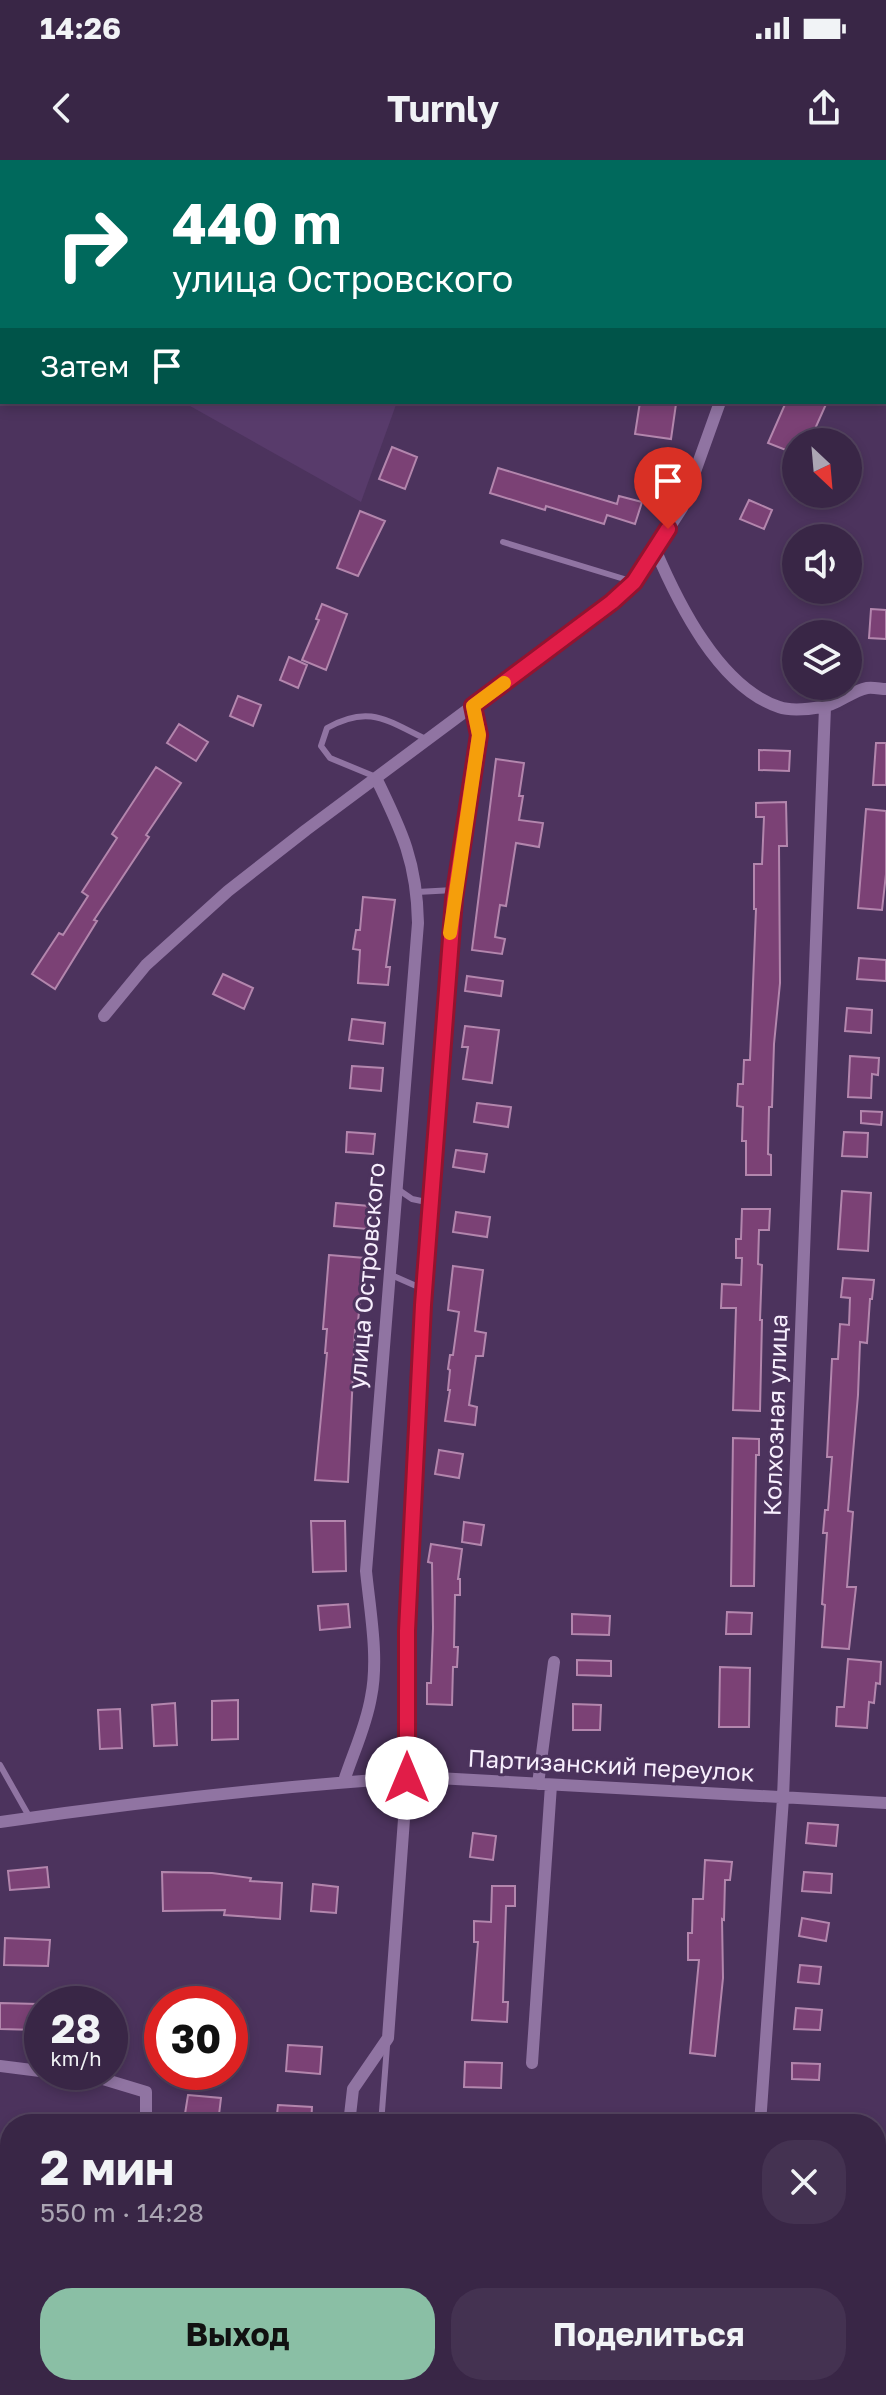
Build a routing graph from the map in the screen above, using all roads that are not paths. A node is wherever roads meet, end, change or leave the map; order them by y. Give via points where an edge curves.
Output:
1 (719, 404) edge
2 (503, 542) dead end
3 (655, 549) junction
4 (634, 582) junction
5 (886, 689) edge
6 (473, 706) junction
7 (825, 707) junction
8 (428, 740) junction
9 (376, 778) junction
10 (455, 890) junction
11 (417, 892) junction
12 (104, 1016) dead end
13 (396, 1188) junction
14 (431, 1203) junction
15 (389, 1274) junction
16 (424, 1290) junction
17 (554, 1662) dead end
18 (0, 1765) edge
19 (407, 1778) junction
20 (344, 1781) junction
21 (545, 1784) junction
22 (783, 1798) junction
23 (886, 1803) edge
24 (30, 1818) junction
25 (0, 1822) edge
26 (388, 2038) junction
27 (532, 2063) dead end
28 (0, 2066) edge
29 (146, 2114) edge
30 (350, 2114) edge
31 (382, 2114) edge
32 (761, 2114) edge

1 - 3 street via 682,508
2 - 4 lane
3 - 4 street
3 - 7 street via 690,619 727,671 750,693 781,708
4 - 6 street
5 - 7 street via 867,688
6 - 8 street
6 - 10 street via 479,735
7 - 22 street, Колхозная улица
8 - 9 street
8 - 9 lane via 368,715 347,717 327,728 321,746 330,758
9 - 11 street, улица Островского via 404,835
9 - 12 street via 228,891 146,965
10 - 11 lane
10 - 14 street
11 - 13 street, улица Островского
13 - 14 lane
13 - 15 street, улица Островского
14 - 16 street
15 - 16 lane
15 - 20 street, улица Островского via 366,1571 372,1694
16 - 19 street via 407,1631
17 - 21 street
18 - 24 lane
19 - 20 street, Партизанский переулок
19 - 21 street, Партизанский переулок
19 - 26 street
20 - 24 street, Партизанский переулок
21 - 22 street, Партизанский переулок
21 - 27 street
22 - 23 street, Партизанский переулок
22 - 32 street, Колхозная улица
24 - 25 street, Партизанский переулок
26 - 30 street via 353,2089
26 - 31 lane
28 - 29 street via 103,2079 146,2092

